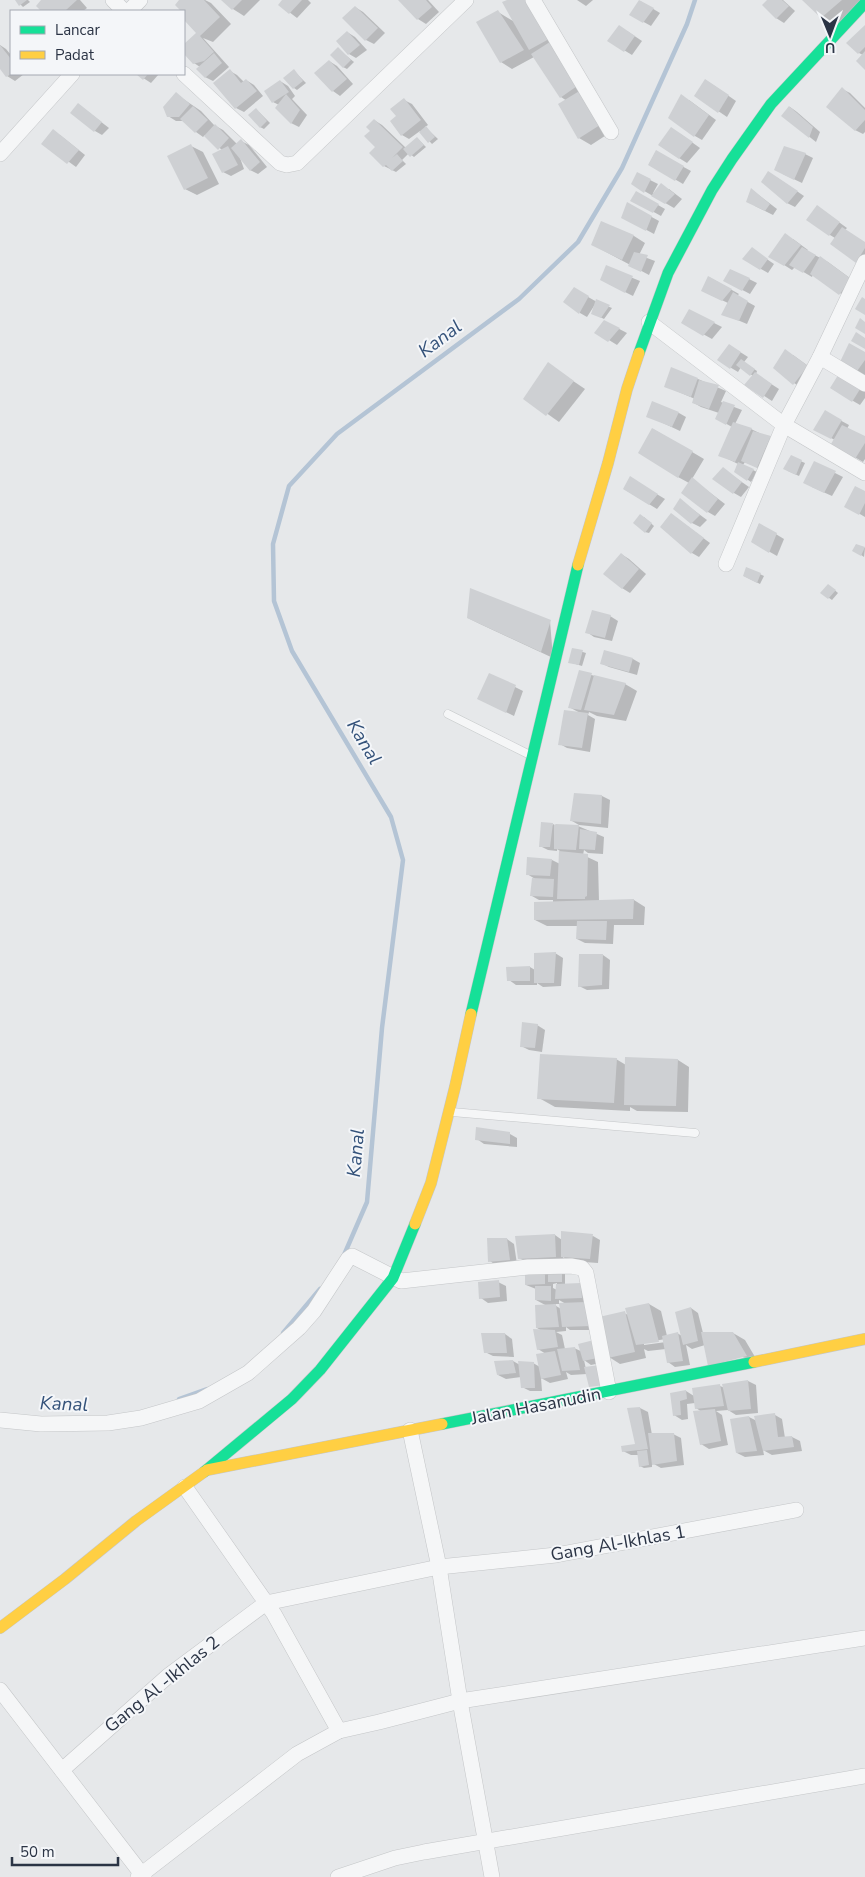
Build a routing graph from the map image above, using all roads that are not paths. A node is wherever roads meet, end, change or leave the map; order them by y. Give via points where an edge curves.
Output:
1 (113, 0) edge
2 (140, 0) edge
3 (466, 0) edge
4 (533, 0) edge
5 (865, 3) edge
6 (123, 10) edge
7 (130, 10) edge
8 (71, 75) edge
9 (185, 75) edge
10 (611, 132) dead end
11 (0, 154) edge
12 (865, 262) edge
13 (649, 322) junction
14 (820, 357) junction
15 (865, 384) edge
16 (784, 425) junction
17 (865, 473) edge
18 (726, 564) dead end
19 (448, 714) dead end
20 (532, 756) junction
21 (449, 1112) junction
22 (694, 1133) dead end
23 (393, 1278) junction
24 (865, 1339) edge
25 (609, 1392) junction
26 (0, 1420) edge
27 (410, 1430) junction
28 (207, 1470) junction
29 (185, 1487) junction
30 (796, 1510) dead end
31 (439, 1567) junction
32 (266, 1602) junction
33 (0, 1628) edge
34 (865, 1638) edge
35 (0, 1690) edge
36 (460, 1701) junction
37 (339, 1731) junction
38 (62, 1770) junction
39 (865, 1776) edge
40 (485, 1841) junction
41 (141, 1876) edge
42 (338, 1877) edge
43 (492, 1877) edge

1 - 6 street
2 - 7 street
3 - 9 street via 292,165 280,163
4 - 10 street
5 - 13 main road via 771,104 732,159 668,273
8 - 11 street
12 - 14 street
13 - 16 street
13 - 20 main road via 577,570
14 - 15 street
14 - 16 street
16 - 17 street
16 - 18 street
19 - 20 lane
20 - 21 main road
21 - 22 lane
21 - 23 main road via 431,1183
23 - 25 street via 408,1281 528,1267 582,1268 586,1273
23 - 26 street via 350,1257 299,1328 248,1373 198,1401 108,1424
23 - 28 main road via 320,1370
24 - 25 main road, Jalan Hasanudin
25 - 27 main road, Jalan Hasanudin
27 - 28 main road, Jalan Hasanudin
27 - 31 street
28 - 29 main road
29 - 32 street
29 - 33 main road via 136,1521
30 - 31 street, Gang Al-Ikhlas 1 via 556,1555
31 - 32 street, Gang Al-Ikhlas 1
31 - 36 street
32 - 37 street
32 - 38 street, Gang Al -Ikhlas 2 via 168,1676
34 - 36 street
35 - 38 street
36 - 37 street
36 - 40 street
37 - 41 street via 297,1754
38 - 41 street
39 - 40 street
40 - 42 street via 395,1858
40 - 43 street

